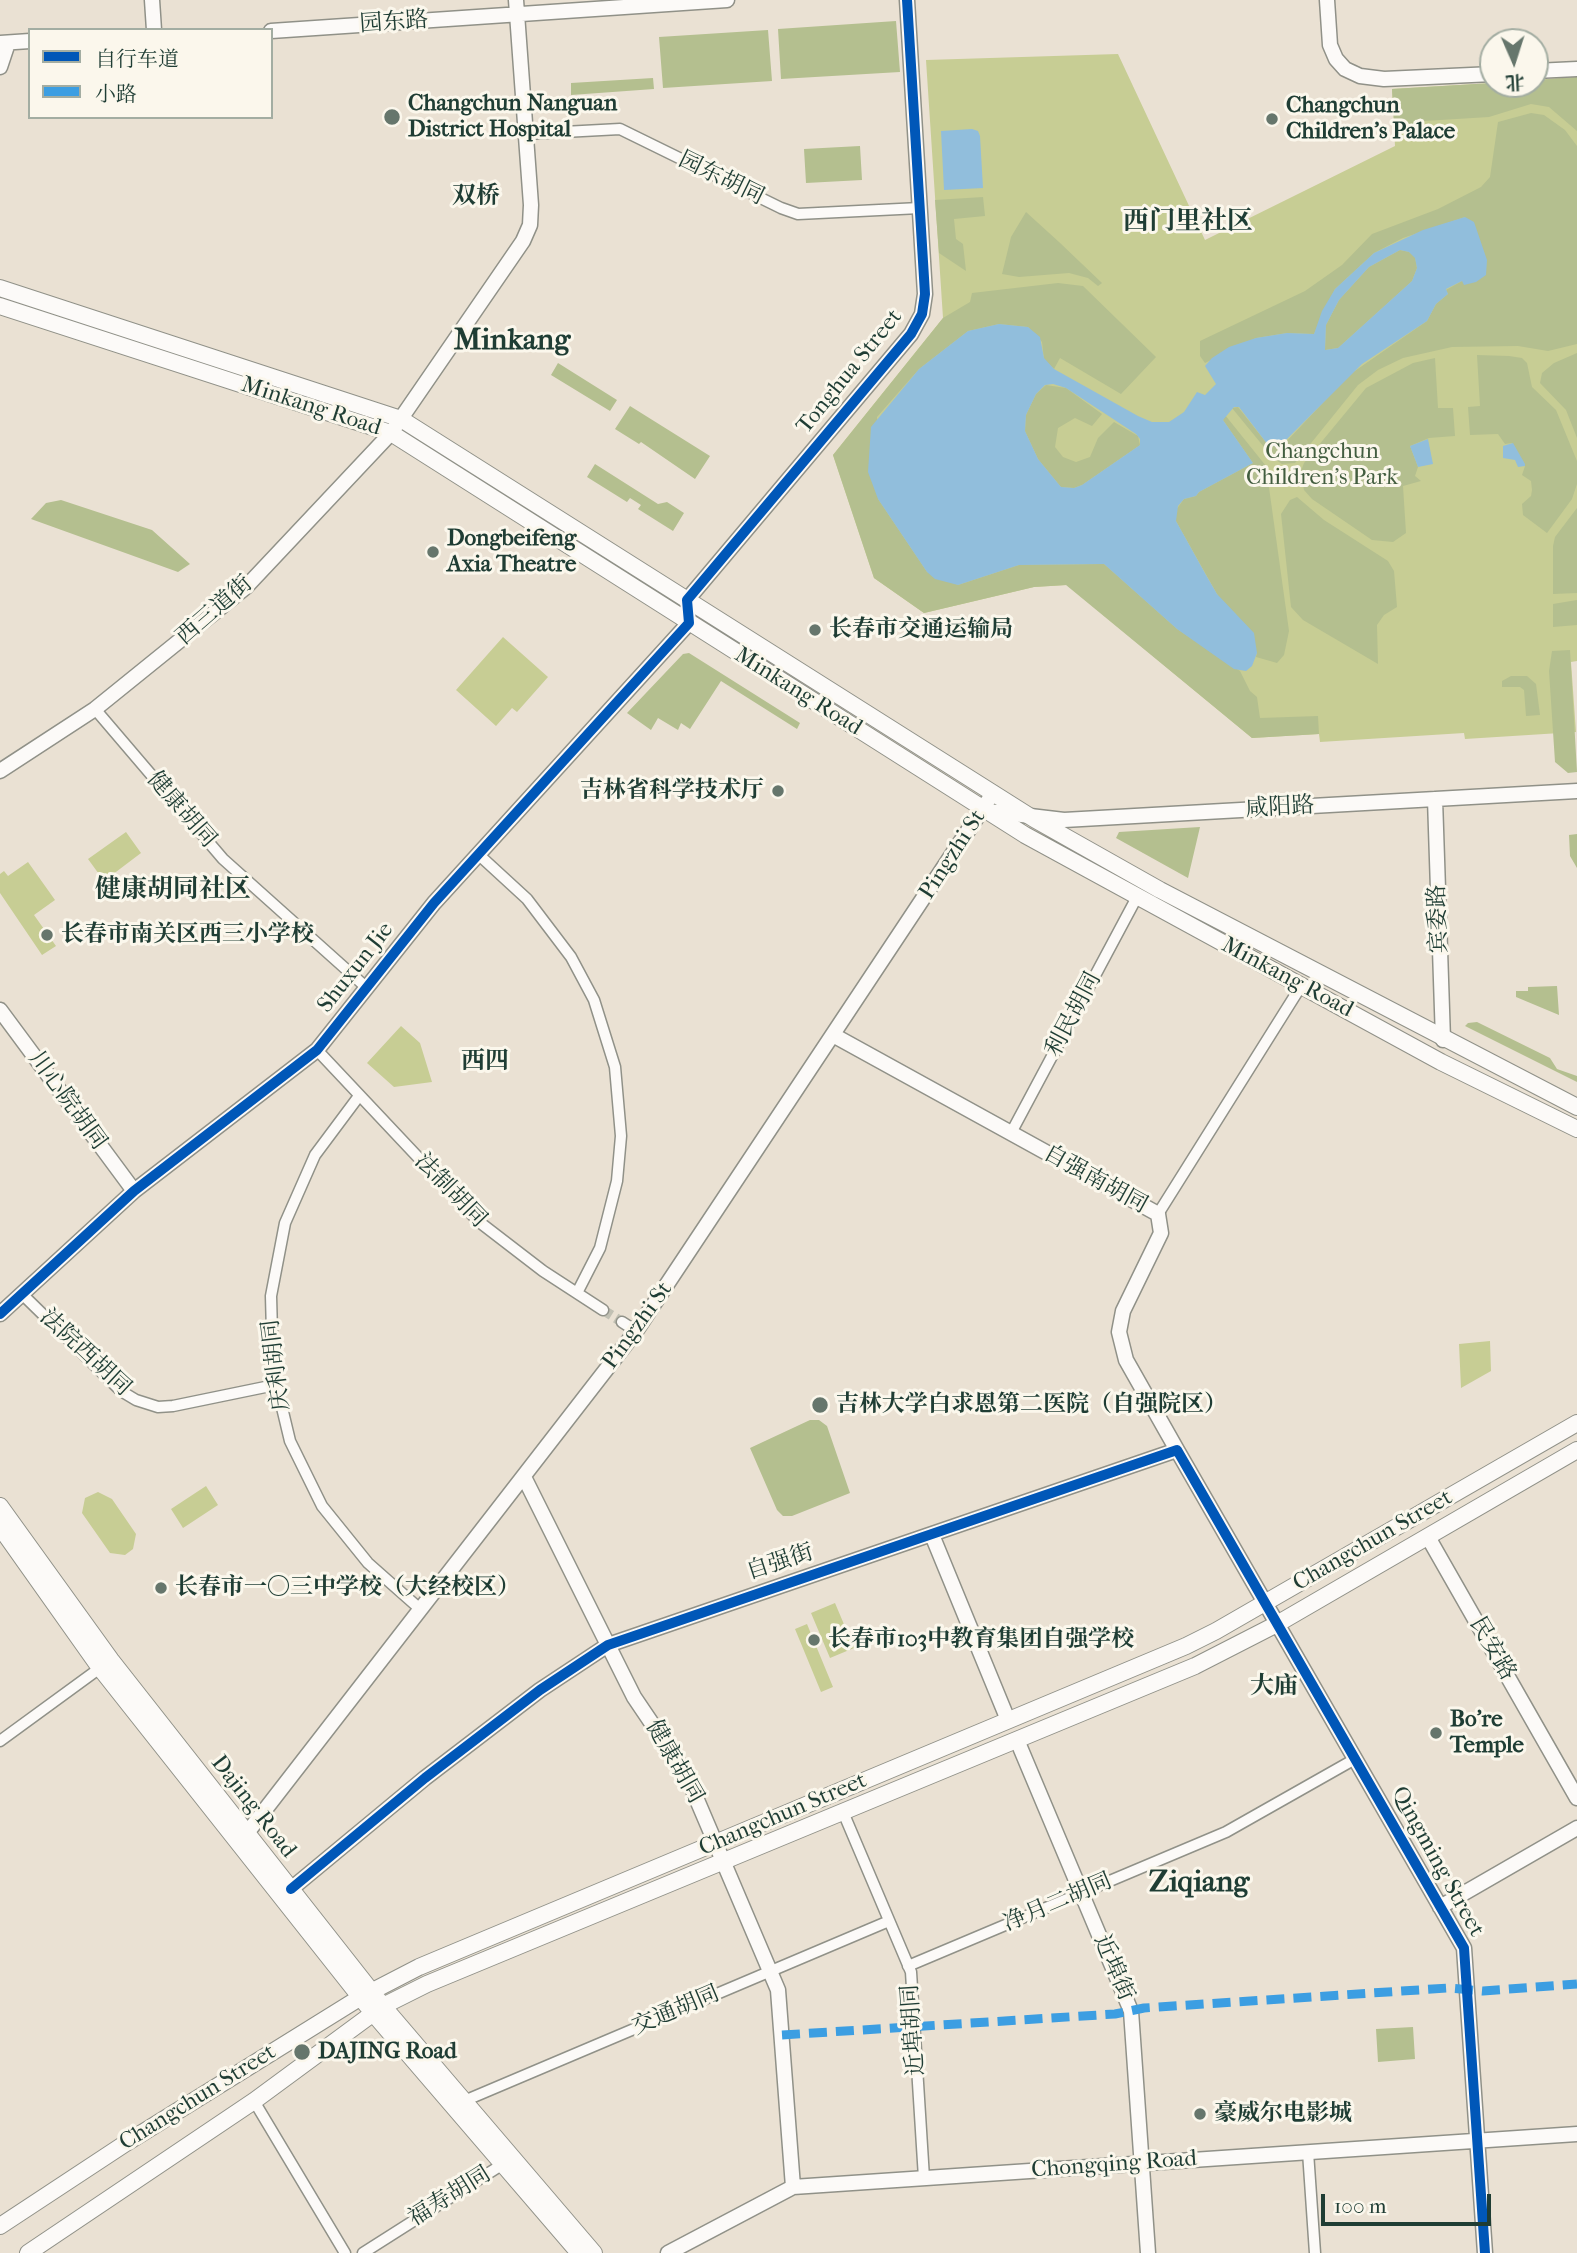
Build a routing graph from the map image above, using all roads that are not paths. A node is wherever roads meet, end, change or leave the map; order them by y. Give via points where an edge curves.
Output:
1 (152, 0) edge
2 (727, 0) edge
3 (907, 0) edge
4 (1327, 0) edge
5 (704, 1) edge
6 (517, 7) edge
7 (154, 28) edge
8 (273, 31) edge
9 (28, 41) edge
10 (4, 43) edge
11 (0, 67) edge
12 (1577, 69) edge
13 (1549, 70) edge
14 (1479, 75) edge
15 (526, 134) junction
16 (920, 208) junction
17 (0, 288) edge
18 (0, 306) edge
19 (401, 419) junction
20 (391, 433) junction
21 (687, 600) junction
22 (689, 623) junction
23 (95, 709) junction
24 (0, 771) edge
25 (1577, 791) edge
26 (993, 793) junction
27 (1435, 799) junction
28 (983, 810) junction
29 (1034, 819) junction
30 (478, 854) junction
31 (1137, 897) junction
32 (1301, 986) junction
33 (367, 988) junction
34 (0, 1010) edge
35 (834, 1035) junction
36 (1443, 1040) junction
37 (317, 1050) junction
38 (359, 1096) junction
39 (1577, 1107) edge
40 (1577, 1129) edge
41 (1011, 1133) junction
42 (134, 1191) junction
43 (1158, 1214) junction
44 (577, 1293) junction
45 (22, 1294) junction
46 (603, 1310) tunnel mouth
47 (0, 1314) edge
48 (622, 1322) tunnel mouth
49 (636, 1331) junction
50 (275, 1385) junction
51 (1577, 1423) edge
52 (1177, 1450) junction
53 (1577, 1450) edge
54 (524, 1477) junction
55 (0, 1506) edge
56 (0, 1527) edge
57 (932, 1535) junction
58 (1428, 1537) junction
59 (1265, 1604) junction
60 (420, 1609) junction
61 (1277, 1624) junction
62 (608, 1645) junction
63 (100, 1668) junction
64 (1008, 1720) junction
65 (1017, 1740) junction
66 (0, 1741) edge
67 (1355, 1759) junction
68 (1577, 1798) edge
69 (843, 1812) junction
70 (1577, 1828) edge
71 (247, 1833) junction
72 (716, 1842) junction
73 (724, 1861) junction
74 (291, 1889) junction
75 (1081, 1893) junction
76 (1440, 1907) junction
77 (889, 1921) junction
78 (908, 1966) junction
79 (770, 1971) junction
80 (366, 1994) junction
81 (377, 2009) junction
82 (254, 2101) junction
83 (464, 2101) junction
84 (1577, 2134) edge
85 (1478, 2141) junction
86 (1308, 2152) junction
87 (1141, 2163) junction
88 (503, 2164) junction
89 (924, 2178) junction
90 (793, 2187) junction
91 (0, 2226) edge
92 (29, 2253) edge
93 (345, 2253) edge
94 (363, 2253) edge
95 (579, 2253) edge
96 (594, 2253) edge
97 (668, 2253) edge
98 (1148, 2253) edge
99 (1315, 2253) edge
100 (1485, 2253) edge

1 - 7 street
2 - 5 street, 园东路
3 - 16 street, Tonghua Street
4 - 14 street via 1330,45 1336,59 1352,72 1384,79
5 - 6 street, 园东路
6 - 8 street, 园东路
6 - 15 street, 西三道街
9 - 10 street
10 - 11 street
12 - 13 street
15 - 16 street, 园东胡同 via 620,129 798,214
15 - 19 street, 西三道街 via 531,205 527,233
16 - 21 street, Tonghua Street via 925,294 918,323
17 - 19 main road, Minkang Road
18 - 20 main road, Minkang Road
19 - 20 street, 西三道街
19 - 21 main road, Minkang Road
20 - 22 main road, Minkang Road
20 - 23 street, 西三道街 via 246,587
21 - 22 street
21 - 26 main road, Minkang Road
22 - 28 main road, Minkang Road
22 - 30 street, Shuxun Jie
23 - 24 street, 西三道街
23 - 33 street, 健康胡同 via 223,859
25 - 27 street, 咸阳路
26 - 28 street, Pingzhi St
26 - 29 main road, Minkang Road
27 - 29 street, 咸阳路
27 - 36 street, 宾委路
28 - 29 street, 咸阳路
28 - 31 main road, Minkang Road
28 - 35 street, Pingzhi St
29 - 36 main road, Minkang Road
30 - 33 street, Shuxun Jie
30 - 44 street via 527,899 572,957 594,1000 615,1067 621,1112 617,1181 600,1248
31 - 32 main road, Minkang Road
31 - 41 street, 利民胡同
32 - 40 main road, Minkang Road
32 - 43 street, 自强南胡同
33 - 37 street, Shuxun Jie
34 - 42 street, 川心院胡同
35 - 41 street, 自强南胡同
35 - 49 street, Pingzhi St
36 - 39 main road, Minkang Road
37 - 38 street, 法制胡同
37 - 42 street, Shuxun Jie
38 - 44 street, 法制胡同 via 478,1221
38 - 50 street, 庆利胡同 via 315,1156 285,1223 271,1296
41 - 43 street, 自强南胡同
42 - 45 street, Shuxun Jie
43 - 52 street via 1161,1233 1123,1311 1119,1332 1126,1360
44 - 46 street, 法制胡同
45 - 47 street, Shuxun Jie
45 - 50 street, 法院西胡同 via 121,1391 136,1400 173,1406
48 - 49 street
49 - 54 street, Pingzhi St
50 - 60 street, 庆利胡同 via 290,1441 322,1506 368,1563
51 - 59 main road, Changchun Street
52 - 57 street, 自强街
52 - 59 street
53 - 58 main road, Changchun Street
54 - 60 street, Pingzhi St
54 - 62 street, 健康胡同
55 - 71 main road, Dajing Road via 111,1660
56 - 63 main road, Dajing Road
57 - 62 street, 自强街
57 - 64 street
58 - 61 main road, Changchun Street
58 - 68 street, 民安路
59 - 61 street, Qingming Street
59 - 64 main road, Changchun Street via 1186,1646
60 - 71 street, Pingzhi St
61 - 65 main road, Changchun Street via 1195,1666
61 - 67 street, Qingming Street
62 - 72 street, 健康胡同 via 634,1697 687,1774
62 - 74 street, 自强街 via 540,1690 425,1778
63 - 66 street
63 - 80 main road, Dajing Road
64 - 72 main road, Changchun Street
65 - 69 main road, Changchun Street
65 - 75 street, 近埠街
67 - 75 street, 净月二胡同 via 1226,1832
67 - 76 street, Qingming Street
69 - 73 main road, Changchun Street
69 - 77 street, 近埠胡同
70 - 76 street
71 - 74 main road, Dajing Road
72 - 73 street, 健康胡同
72 - 80 main road, Changchun Street via 419,1967
73 - 79 street, 健康胡同
73 - 81 main road, Changchun Street
74 - 80 main road, Dajing Road
75 - 78 street, 净月二胡同
75 - 87 street, 近埠街 via 1130,2011
76 - 85 street, Qingming Street via 1464,1948
77 - 78 street, 近埠胡同
77 - 79 street, 交通胡同
78 - 89 street, 近埠胡同
79 - 83 street, 交通胡同
79 - 90 street, 健康胡同 via 778,1990
80 - 81 main road, Dajing Road
80 - 91 main road, Changchun Street
81 - 82 main road, Changchun Street
81 - 83 main road, Dajing Road
81 - 88 main road, Dajing Road
82 - 92 main road, Changchun Street
82 - 93 street
83 - 96 main road, Dajing Road
84 - 85 street, Chongqing Road
85 - 86 street, Chongqing Road
85 - 100 street, Qingming Street
86 - 87 street, Chongqing Road
86 - 99 street
87 - 89 street, Chongqing Road
87 - 98 street, 近埠街
88 - 94 street, 福寿胡同
88 - 95 main road, Dajing Road
89 - 90 street, Chongqing Road
90 - 97 street, Chongqing Road

